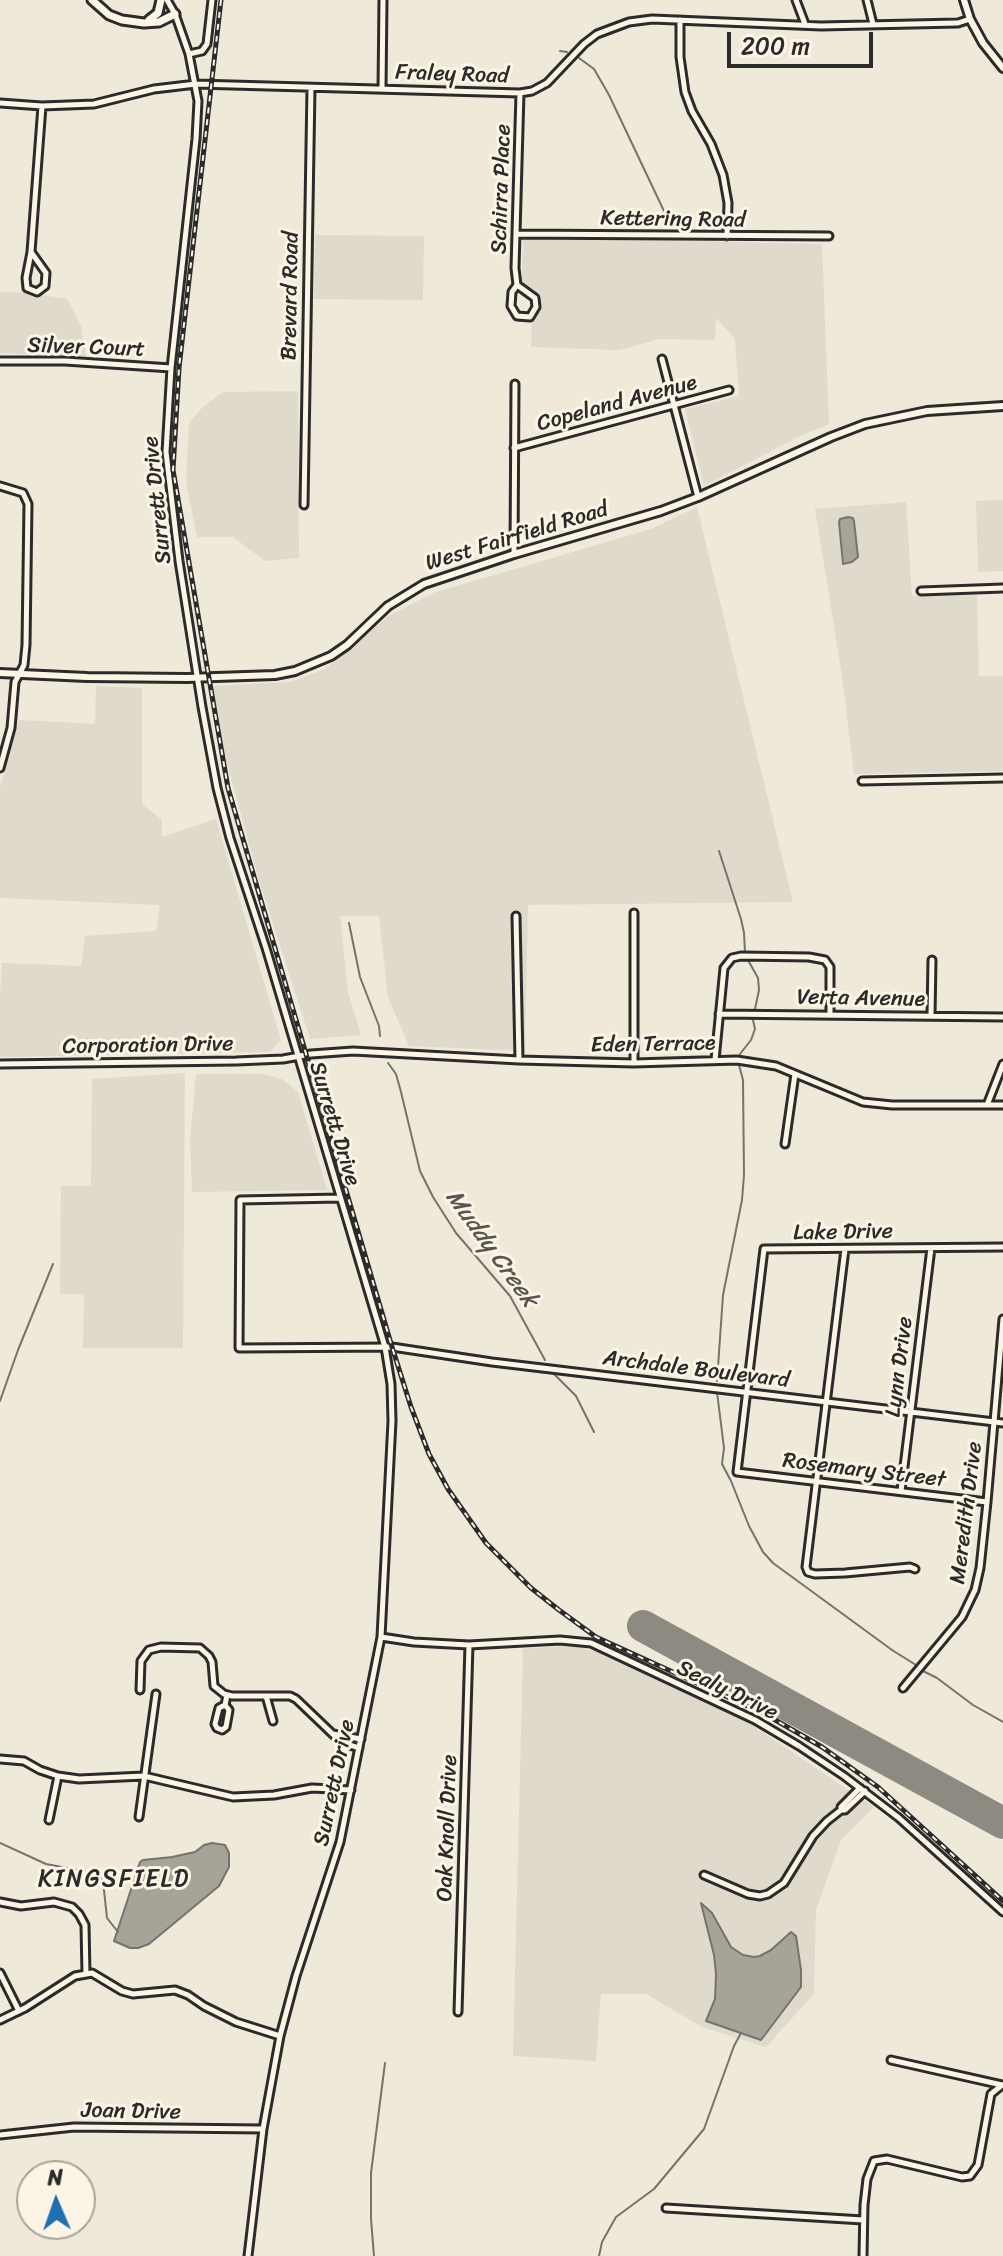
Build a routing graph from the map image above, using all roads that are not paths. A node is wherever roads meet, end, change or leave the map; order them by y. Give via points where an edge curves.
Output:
1 (92, 0) edge
2 (164, 0) edge
3 (212, 0) edge
4 (383, 0) edge
5 (796, 0) edge
6 (867, 0) edge
7 (964, 0) edge
8 (175, 14) junction
9 (970, 19) junction
10 (680, 20) junction
11 (144, 23) junction
12 (805, 24) junction
13 (873, 24) junction
14 (189, 54) junction
15 (1003, 68) edge
16 (196, 84) junction
17 (311, 88) junction
18 (382, 89) junction
19 (520, 93) junction
20 (0, 103) edge
21 (42, 106) junction
22 (517, 234) junction
23 (727, 236) junction
24 (829, 236) dead end
25 (31, 252) junction
26 (517, 285) junction
27 (662, 359) dead end
28 (0, 361) edge
29 (171, 368) junction
30 (515, 384) dead end
31 (729, 390) dead end
32 (674, 405) junction
33 (1003, 406) edge
34 (514, 448) junction
35 (0, 486) edge
36 (698, 497) junction
37 (304, 505) dead end
38 (514, 554) junction
39 (1003, 588) edge
40 (921, 591) dead end
41 (0, 673) edge
42 (19, 674) junction
43 (197, 678) junction
44 (0, 768) edge
45 (1003, 778) edge
46 (862, 781) dead end
47 (634, 913) dead end
48 (516, 916) dead end
49 (932, 960) dead end
50 (719, 1014) junction
51 (830, 1015) junction
52 (931, 1016) junction
53 (1003, 1017) edge
54 (297, 1057) junction
55 (519, 1060) junction
56 (715, 1060) junction
57 (634, 1063) junction
58 (0, 1064) edge
59 (1003, 1064) edge
60 (795, 1074) junction
61 (987, 1105) junction
62 (1003, 1105) edge
63 (785, 1144) dead end
64 (339, 1198) junction
65 (1003, 1247) edge
66 (931, 1248) junction
67 (845, 1249) junction
68 (1003, 1319) edge
69 (385, 1347) junction
70 (747, 1392) junction
71 (826, 1402) junction
72 (911, 1412) junction
73 (993, 1421) junction
74 (1003, 1423) edge
75 (737, 1472) joint
76 (816, 1481) junction
77 (901, 1491) junction
78 (987, 1502) junction
79 (915, 1569) dead end
80 (381, 1637) junction
81 (469, 1645) junction
82 (903, 1688) dead end
83 (140, 1690) dead end
84 (156, 1694) dead end
85 (227, 1695) junction
86 (266, 1696) junction
87 (225, 1705) dead end
88 (273, 1721) dead end
89 (332, 1734) junction
90 (361, 1739) junction
91 (359, 1748) junction
92 (0, 1759) edge
93 (58, 1776) junction
94 (144, 1776) junction
95 (351, 1790) junction
96 (863, 1790) junction
97 (139, 1817) dead end
98 (49, 1820) dead end
99 (704, 1875) dead end
100 (0, 1902) edge
101 (1003, 1912) edge
102 (0, 1973) edge
103 (86, 1974) junction
104 (19, 2011) junction
105 (458, 2012) dead end
106 (0, 2020) edge
107 (280, 2036) junction
108 (891, 2060) dead end
109 (1002, 2085) edge
110 (263, 2129) junction
111 (0, 2135) edge
112 (666, 2208) dead end
113 (863, 2220) junction
114 (248, 2256) edge
115 (863, 2256) edge

1 - 11 highway via 109,15
2 - 8 street, Surrett Drive
2 - 11 highway via 158,13
3 - 14 street via 207,44
4 - 18 street
5 - 12 street
6 - 13 street
7 - 9 main road
8 - 11 highway
8 - 14 street, Surrett Drive
9 - 13 street, Fraley Road
9 - 15 main road
10 - 12 street, Fraley Road
10 - 19 street, Fraley Road via 613,27 584,44 547,83
10 - 23 street via 685,92 723,175
12 - 13 street, Fraley Road
14 - 16 street, Surrett Drive
16 - 17 street, Fraley Road
16 - 21 street, Fraley Road via 94,104
16 - 29 street, Surrett Drive via 196,139
17 - 18 street, Fraley Road
17 - 37 street, Brevard Road
18 - 19 street, Fraley Road
19 - 22 street, Schirra Place
20 - 21 street, Fraley Road
21 - 25 street
22 - 23 street, Kettering Road
22 - 26 street, Schirra Place
23 - 24 street, Kettering Road
25 - 25 street via 26,278 27,288 34,292 47,282 44,267
26 - 26 street, Schirra Place via 511,306 517,316 530,317 535,298
27 - 32 street
28 - 29 street, Silver Court
29 - 43 street, Surrett Drive via 167,471
30 - 34 street
31 - 32 street, Copeland Avenue
32 - 34 street, Copeland Avenue
32 - 36 street
33 - 36 main road, West Fairfield Road via 927,411 865,424
34 - 38 street
35 - 42 street via 24,495 28,504 26,645
36 - 38 main road, West Fairfield Road
38 - 43 main road, West Fairfield Road via 406,593 347,645 313,665 275,675
39 - 40 street
41 - 42 main road, West Fairfield Road
42 - 43 main road, West Fairfield Road
42 - 44 street
43 - 54 street, Surrett Drive via 230,838
45 - 46 street
47 - 57 street
48 - 55 street
49 - 52 street
50 - 51 street, Verta Avenue
50 - 51 street via 725,964 741,956 825,960 830,967
50 - 56 street
51 - 52 street, Verta Avenue
52 - 53 street, Verta Avenue
54 - 55 street, Eden Terrace via 361,1051
54 - 58 street, Corporation Drive
54 - 64 street, Surrett Drive
55 - 57 street, Eden Terrace
56 - 57 street, Eden Terrace
56 - 60 street, Eden Terrace via 757,1062
59 - 61 street
60 - 61 street, Eden Terrace via 863,1102
60 - 63 street
61 - 62 street, Eden Terrace
64 - 69 street, Surrett Drive
64 - 69 street, Archdale Boulevard via 240,1200 239,1348
65 - 66 street, Lake Drive
66 - 67 street, Lake Drive
66 - 72 street, Lynn Drive
67 - 70 street, Lake Drive via 764,1249
67 - 71 street
68 - 73 street, Meredith Drive
69 - 70 street, Archdale Boulevard
69 - 80 street, Surrett Drive via 392,1421
70 - 71 street, Archdale Boulevard
70 - 75 street, Lake Drive
71 - 72 street, Archdale Boulevard
71 - 76 street
72 - 73 street, Archdale Boulevard
72 - 77 street, Lynn Drive
73 - 74 street, Archdale Boulevard
73 - 78 street, Meredith Drive
75 - 76 street, Rosemary Street
76 - 77 street, Rosemary Street
76 - 79 street via 808,1572
77 - 78 street, Rosemary Street
78 - 82 street, Meredith Drive via 973,1597
80 - 81 street, Sealy Drive
80 - 90 street, Surrett Drive
81 - 96 street, Sealy Drive via 591,1643 755,1720
81 - 105 street, Oak Knoll Drive
83 - 85 street via 141,1661 149,1650 193,1647 209,1656 214,1686
84 - 94 street
85 - 86 street
85 - 87 street
86 - 88 street
86 - 89 street via 296,1699
89 - 90 street
89 - 91 street
90 - 91 street, Surrett Drive
91 - 95 street, Surrett Drive
92 - 93 street via 24,1761
93 - 94 street
93 - 98 street
94 - 95 street via 233,1797 312,1788
94 - 97 street
95 - 107 street, Surrett Drive
96 - 99 street via 813,1836 784,1883 768,1894 748,1894
96 - 101 street, Sealy Drive
100 - 103 street via 72,1907 85,1925
102 - 104 street
103 - 104 street
103 - 107 street via 133,1994 175,1990 236,2022
104 - 106 street
107 - 110 street, Surrett Drive
108 - 109 street
109 - 113 street via 991,2094 973,2174 962,2177 887,2159 874,2161
110 - 111 street, Joan Drive via 74,2127
110 - 114 street, Surrett Drive
112 - 113 street
113 - 115 street

